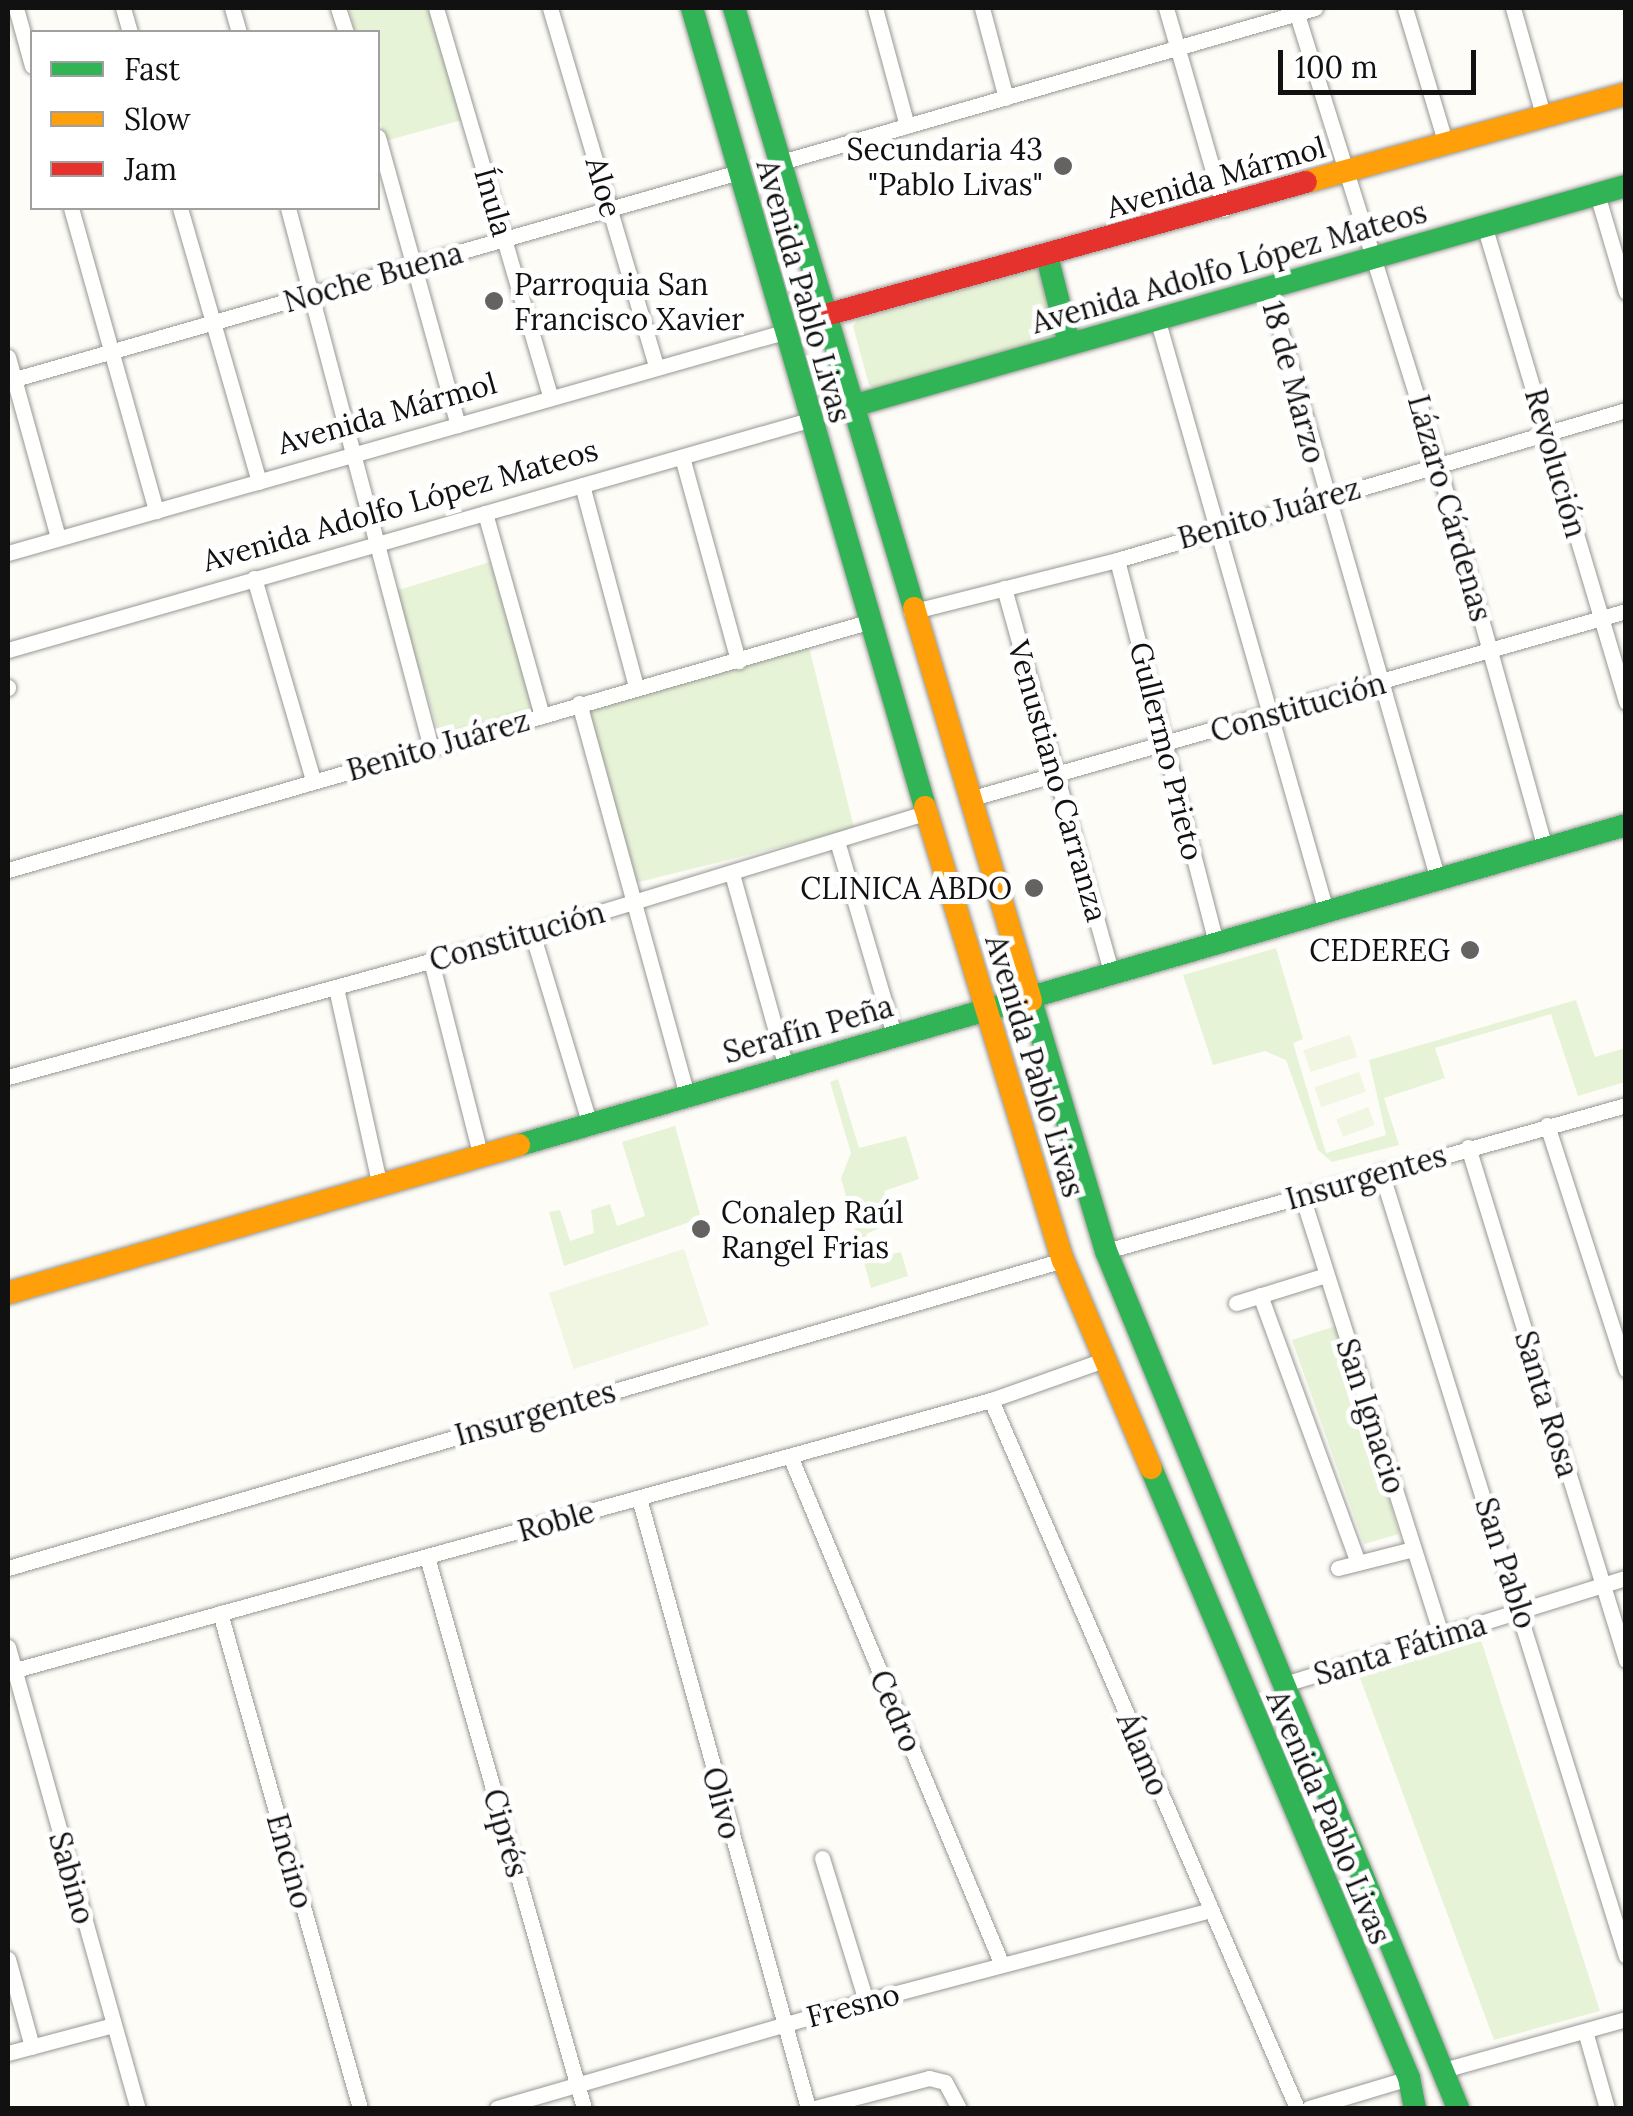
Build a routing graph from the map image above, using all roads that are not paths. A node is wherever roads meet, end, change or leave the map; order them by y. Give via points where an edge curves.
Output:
1 (16, 8) edge
2 (436, 8) edge
3 (550, 8) edge
4 (692, 8) edge
5 (734, 8) edge
6 (875, 8) edge
7 (982, 8) edge
8 (1166, 8) edge
9 (1315, 8) edge
10 (1406, 8) edge
11 (1514, 8) edge
12 (1296, 10) edge
13 (1177, 50) junction
14 (30, 59) edge
15 (1626, 94) edge
16 (1006, 98) junction
17 (1544, 118) junction
18 (907, 126) junction
19 (1446, 144) junction
20 (380, 145) edge
21 (778, 163) junction
22 (739, 172) junction
23 (1344, 172) junction
24 (1626, 186) edge
25 (1597, 194) junction
26 (610, 209) junction
27 (72, 210) edge
28 (181, 210) edge
29 (289, 210) edge
30 (1224, 210) junction
31 (1484, 225) junction
32 (505, 239) junction
33 (1047, 256) junction
34 (1375, 256) junction
35 (416, 264) junction
36 (1268, 287) junction
37 (1626, 292) edge
38 (313, 294) junction
39 (822, 316) junction
40 (1158, 318) junction
41 (213, 322) junction
42 (784, 332) junction
43 (1069, 343) junction
44 (112, 352) junction
45 (8, 357) edge
46 (656, 367) junction
47 (11, 380) edge
48 (550, 396) junction
49 (848, 407) junction
50 (1626, 410) edge
51 (809, 420) junction
52 (458, 425) junction
53 (1548, 432) junction
54 (356, 454) junction
55 (682, 457) junction
56 (1438, 465) junction
57 (260, 482) junction
58 (582, 485) junction
59 (1325, 495) junction
60 (156, 511) junction
61 (485, 513) junction
62 (1220, 526) junction
63 (58, 537) junction
64 (380, 544) junction
65 (8, 553) edge
66 (1116, 560) junction
67 (254, 578) junction
68 (1004, 588) junction
69 (1626, 611) edge
70 (911, 612) junction
71 (1601, 618) junction
72 (868, 622) junction
73 (8, 650) edge
74 (1492, 651) junction
75 (738, 661) junction
76 (1381, 683) junction
77 (636, 687) junction
78 (1626, 702) edge
79 (579, 704) junction
80 (1275, 715) junction
81 (542, 716) junction
82 (1168, 744) junction
83 (432, 748) junction
84 (1058, 775) junction
85 (313, 780) junction
86 (969, 798) junction
87 (927, 812) junction
88 (1626, 825) edge
89 (838, 840) junction
90 (1545, 847) junction
91 (8, 870) edge
92 (732, 874) junction
93 (1438, 880) junction
94 (633, 901) junction
95 (1326, 911) junction
96 (532, 933) junction
97 (1216, 943) junction
98 (431, 961) junction
99 (1112, 974) junction
100 (336, 988) junction
101 (1027, 997) junction
102 (987, 1009) junction
103 (894, 1035) junction
104 (786, 1067) junction
105 (8, 1076) edge
106 (687, 1095) junction
107 (1626, 1104) edge
108 (590, 1125) junction
109 (1547, 1126) junction
110 (1468, 1147) junction
111 (480, 1156) junction
112 (1381, 1172) junction
113 (380, 1186) junction
114 (1302, 1196) junction
115 (1106, 1251) junction
116 (1062, 1260) junction
117 (1326, 1275) junction
118 (8, 1293) edge
119 (1260, 1295) junction
120 (1236, 1304) dead end
121 (1101, 1361) junction
122 (1626, 1370) edge
123 (991, 1400) junction
124 (790, 1456) junction
125 (639, 1498) junction
126 (1413, 1549) junction
127 (427, 1557) junction
128 (1358, 1563) junction
129 (8, 1568) edge
130 (1338, 1568) dead end
131 (1626, 1578) edge
132 (1602, 1585) junction
133 (1522, 1611) junction
134 (220, 1613) junction
135 (1441, 1635) junction
136 (8, 1647) edge
137 (1626, 1660) edge
138 (10, 1671) edge
139 (1288, 1684) junction
140 (822, 1858) dead end
141 (1210, 1910) junction
142 (1626, 1956) edge
143 (8, 1959) edge
144 (1002, 1966) junction
145 (866, 2001) junction
146 (1626, 2020) edge
147 (783, 2024) junction
148 (113, 2025) junction
149 (1585, 2032) junction
150 (32, 2047) junction
151 (8, 2053) edge
152 (1448, 2070) junction
153 (1409, 2078) junction
154 (577, 2084) junction
155 (138, 2108) edge
156 (360, 2108) edge
157 (498, 2108) edge
158 (584, 2108) edge
159 (812, 2108) edge
160 (960, 2108) edge
161 (1297, 2108) edge
162 (1310, 2108) edge
163 (1415, 2108) edge
164 (1458, 2108) edge
165 (1607, 2108) edge

1 - 14 street
2 - 32 street, Ínula
3 - 26 street, Aloe
4 - 22 main road, Avenida Pablo Livas
5 - 21 main road, Avenida Pablo Livas
6 - 18 street
7 - 16 street
8 - 13 street
9 - 12 street
10 - 19 street
11 - 17 street
12 - 13 street
12 - 23 street, Lázaro Cárdenas
13 - 16 street
13 - 30 street
15 - 17 main road, Avenida Mármol
16 - 18 street
17 - 19 main road, Avenida Mármol
18 - 21 street
19 - 23 main road, Avenida Mármol
20 - 35 street
21 - 39 main road, Avenida Pablo Livas
22 - 26 street, Noche Buena
22 - 42 main road, Avenida Pablo Livas
23 - 30 main road, Avenida Mármol
23 - 34 street, Lázaro Cárdenas
24 - 25 main road, Avenida Adolfo López Mateos
25 - 31 main road, Avenida Adolfo López Mateos
25 - 37 street
26 - 32 street, Noche Buena
26 - 46 street, Aloe
27 - 44 street
28 - 41 street
29 - 38 street
30 - 33 main road, Avenida Mármol
31 - 34 main road, Avenida Adolfo López Mateos
31 - 53 street, Revolución
32 - 35 street, Noche Buena
32 - 48 street, Ínula
33 - 39 main road, Avenida Mármol
33 - 43 main road
34 - 36 main road, Avenida Adolfo López Mateos
34 - 56 street, Lázaro Cárdenas
35 - 38 street, Noche Buena
35 - 52 street
36 - 40 main road, Avenida Adolfo López Mateos
36 - 59 street, 18 de Marzo
38 - 41 street, Noche Buena
38 - 54 street
39 - 49 main road, Avenida Pablo Livas
40 - 43 main road, Avenida Adolfo López Mateos
40 - 62 street
41 - 44 street, Noche Buena
41 - 57 street
42 - 46 street, Avenida Mármol
42 - 51 main road, Avenida Pablo Livas
43 - 49 main road, Avenida Adolfo López Mateos
44 - 47 street, Noche Buena
44 - 60 street
45 - 47 street
46 - 48 street, Avenida Mármol
47 - 63 street
48 - 52 street, Avenida Mármol
49 - 70 main road, Avenida Pablo Livas
50 - 53 street, Benito Juárez
51 - 55 street, Avenida Adolfo López Mateos
51 - 72 main road, Avenida Pablo Livas
52 - 54 street, Avenida Mármol
53 - 56 street, Benito Juárez
53 - 71 street, Revolución
54 - 57 street, Avenida Mármol
54 - 64 street
55 - 58 street, Avenida Adolfo López Mateos
55 - 75 street
56 - 59 street, Benito Juárez
56 - 74 street, Lázaro Cárdenas
57 - 60 street, Avenida Mármol
58 - 61 street, Avenida Adolfo López Mateos
58 - 77 street
59 - 62 street, Benito Juárez
59 - 76 street, 18 de Marzo
60 - 63 street, Avenida Mármol
61 - 64 street, Avenida Adolfo López Mateos
61 - 81 street
62 - 66 street, Benito Juárez
62 - 80 street
63 - 65 street, Avenida Mármol
64 - 67 street, Avenida Adolfo López Mateos
64 - 83 street
66 - 68 street, Benito Juárez
66 - 82 street, Gullermo Prieto
67 - 73 street, Avenida Adolfo López Mateos
67 - 85 street
68 - 70 street, Benito Juárez
68 - 84 street, Venustiano Carranza
69 - 71 street, Constitución
70 - 86 main road, Avenida Pablo Livas
71 - 74 street, Constitución
71 - 78 street, Revolución
72 - 75 street, Benito Juárez
72 - 87 main road, Avenida Pablo Livas
74 - 76 street, Constitución
74 - 90 street, Lázaro Cárdenas
75 - 77 street, Benito Juárez
76 - 80 street, Constitución
76 - 93 street, 18 de Marzo
77 - 79 street, Benito Juárez
79 - 81 street, Benito Juárez
79 - 94 street
80 - 82 street, Constitución
80 - 95 street
81 - 83 street, Benito Juárez
82 - 84 street, Constitución
82 - 97 street, Gullermo Prieto
83 - 85 street, Benito Juárez
84 - 86 street, Constitución
84 - 99 street, Venustiano Carranza
85 - 91 street, Benito Juárez
86 - 101 main road, Avenida Pablo Livas
87 - 89 street, Constitución
87 - 102 main road, Avenida Pablo Livas
88 - 90 main road, Serafín Peña
89 - 92 street, Constitución
89 - 103 street
90 - 93 main road, Serafín Peña
92 - 94 street, Constitución
92 - 104 street
93 - 95 main road, Serafín Peña
94 - 96 street, Constitución
94 - 106 street
95 - 97 main road, Serafín Peña
96 - 98 street, Constitución
96 - 108 street
97 - 99 main road, Serafín Peña
98 - 100 street, Constitución
98 - 111 street
99 - 101 main road, Serafín Peña
100 - 105 street, Constitución
100 - 113 street
101 - 102 main road, Serafín Peña
101 - 115 main road, Avenida Pablo Livas
102 - 103 main road, Serafín Peña
102 - 116 main road, Avenida Pablo Livas
103 - 104 main road, Serafín Peña
104 - 106 main road, Serafín Peña
106 - 108 main road, Serafín Peña
107 - 109 street, Insurgentes
108 - 111 main road, Serafín Peña
109 - 110 street, Insurgentes
109 - 122 street
110 - 112 street, Insurgentes
110 - 132 street, Santa Rosa
111 - 113 main road, Serafín Peña
112 - 114 street, Insurgentes
112 - 133 street, San Pablo
113 - 118 main road, Serafín Peña
114 - 115 street, Insurgentes
114 - 117 street, San Ignacio
115 - 139 main road, Avenida Pablo Livas
116 - 121 main road, Avenida Pablo Livas
116 - 129 street, Insurgentes
117 - 119 street
117 - 126 street, San Ignacio
119 - 120 street
119 - 128 street
121 - 123 street, Roble
121 - 153 main road, Avenida Pablo Livas
123 - 124 street, Roble
123 - 141 street, Álamo
124 - 125 street, Roble
124 - 144 street, Cedro
125 - 127 street, Roble
125 - 147 street, Olivo
126 - 128 street
126 - 135 street, San Ignacio
127 - 134 street, Roble
127 - 154 street, Ciprés
128 - 130 street
131 - 132 street, Santa Fátima
132 - 133 street, Santa Fátima
132 - 137 street, Santa Rosa
133 - 135 street, Santa Fátima
133 - 142 street, San Pablo
134 - 138 street, Roble
134 - 156 street, Encino
135 - 139 street, Santa Fátima
136 - 138 street, Sabino
138 - 148 street, Sabino
139 - 152 main road, Avenida Pablo Livas
140 - 145 street
141 - 144 street, Fresno
141 - 161 street, Álamo
143 - 150 street
144 - 145 street, Fresno
145 - 147 street, Fresno
146 - 149 street
147 - 154 street, Fresno
147 - 159 street, Olivo
148 - 150 street
148 - 155 street, Sabino
149 - 152 street
149 - 165 street
150 - 151 street
152 - 164 main road, Avenida Pablo Livas
153 - 162 street
153 - 163 main road, Avenida Pablo Livas
154 - 157 street, Fresno
154 - 158 street, Ciprés
159 - 160 street via 928,2078 945,2082

